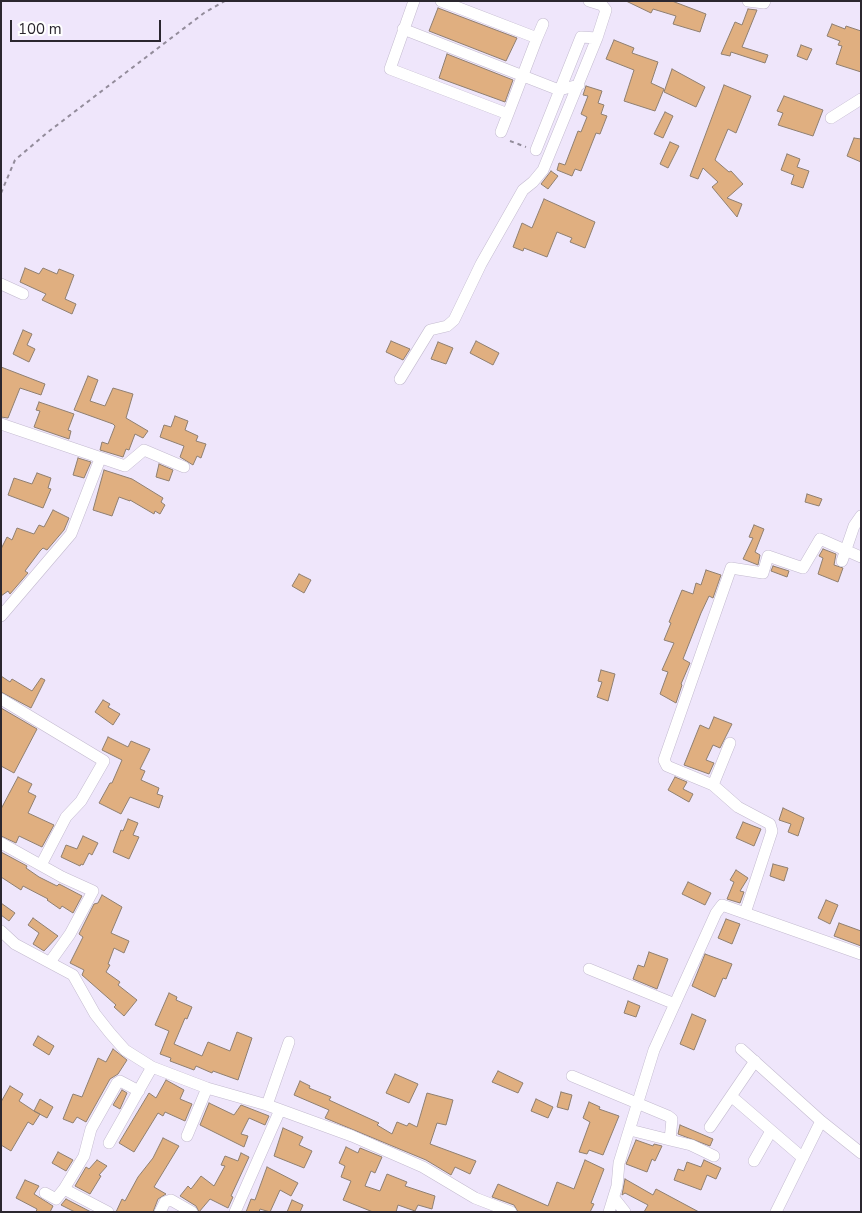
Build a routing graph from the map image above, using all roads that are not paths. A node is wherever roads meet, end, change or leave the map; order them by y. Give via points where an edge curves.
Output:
1 (414, 1) edge
2 (441, 1) edge
3 (589, 1) edge
4 (748, 1) edge
5 (765, 1) edge
6 (543, 24) dead end
7 (403, 30) junction
8 (537, 38) junction
9 (597, 38) junction
10 (523, 77) junction
11 (579, 85) junction
12 (559, 90) junction
13 (861, 99) edge
14 (508, 114) junction
15 (831, 118) dead end
16 (501, 132) dead end
17 (536, 150) dead end
18 (1, 284) edge
19 (23, 294) dead end
20 (400, 379) dead end
21 (1, 424) edge
22 (100, 459) junction
23 (184, 467) dead end
24 (861, 516) edge
25 (844, 556) junction
26 (861, 557) edge
27 (1, 616) edge
28 (1, 699) edge
29 (730, 743) dead end
30 (713, 785) junction
31 (1, 843) edge
32 (41, 865) junction
33 (746, 913) junction
34 (1, 931) edge
35 (861, 954) edge
36 (50, 962) junction
37 (589, 969) dead end
38 (675, 1004) junction
39 (289, 1042) dead end
40 (741, 1049) dead end
41 (755, 1061) junction
42 (152, 1067) junction
43 (572, 1076) dead end
44 (207, 1088) junction
45 (139, 1091) junction
46 (730, 1096) junction
47 (638, 1102) junction
48 (267, 1104) junction
49 (280, 1110) junction
50 (821, 1121) junction
51 (710, 1127) dead end
52 (630, 1130) junction
53 (771, 1131) junction
54 (187, 1136) dead end
55 (670, 1140) junction
56 (108, 1143) dead end
57 (861, 1152) edge
58 (714, 1156) dead end
59 (803, 1158) junction
60 (754, 1161) dead end
61 (64, 1189) junction
62 (45, 1194) dead end
63 (614, 1198) junction
64 (108, 1212) edge
65 (160, 1212) edge
66 (192, 1212) edge
67 (235, 1212) edge
68 (511, 1212) edge
69 (609, 1212) edge
70 (625, 1212) edge
71 (776, 1212) edge

1 - 7 street
2 - 8 street
3 - 9 street via 602,5 606,10
4 - 5 street
6 - 8 street
7 - 10 street
7 - 14 street via 389,66 392,71
8 - 10 street
9 - 11 street
9 - 12 street via 581,37
10 - 12 street
10 - 14 street
11 - 12 street
11 - 20 street via 543,170 523,190 454,320 447,326 430,330
12 - 17 street
13 - 15 street
14 - 16 street
18 - 19 street
21 - 22 street
22 - 23 street via 128,466 144,450
22 - 27 street via 72,534
24 - 25 street via 854,526
25 - 26 street
25 - 30 street via 820,539 803,568 768,556 763,573 731,568 664,760 668,766
28 - 32 street via 104,761 81,801 66,817
29 - 30 street
30 - 33 street via 771,827 771,837
31 - 32 street
32 - 36 street via 93,891 70,934
33 - 35 street
33 - 38 street via 722,905
34 - 36 street via 16,944
36 - 42 street via 73,975 95,1014 125,1050
37 - 38 street
38 - 47 street via 654,1050
39 - 48 street
40 - 41 street
41 - 46 street
41 - 50 street
42 - 44 street
42 - 45 street
43 - 47 street
44 - 48 street
44 - 54 street
45 - 56 street
45 - 61 street via 120,1080 117,1083 90,1130 84,1156
46 - 51 street
46 - 53 street
47 - 52 street
47 - 55 street via 672,1119
48 - 49 street
49 - 67 street
49 - 68 street via 352,1136 423,1167 475,1198
50 - 57 street
50 - 59 street
52 - 55 street
52 - 63 street via 618,1164
53 - 59 street
53 - 60 street
55 - 58 street
59 - 71 street
61 - 62 street via 56,1199
61 - 64 street
63 - 69 street
63 - 70 street
65 - 66 street via 171,1200

